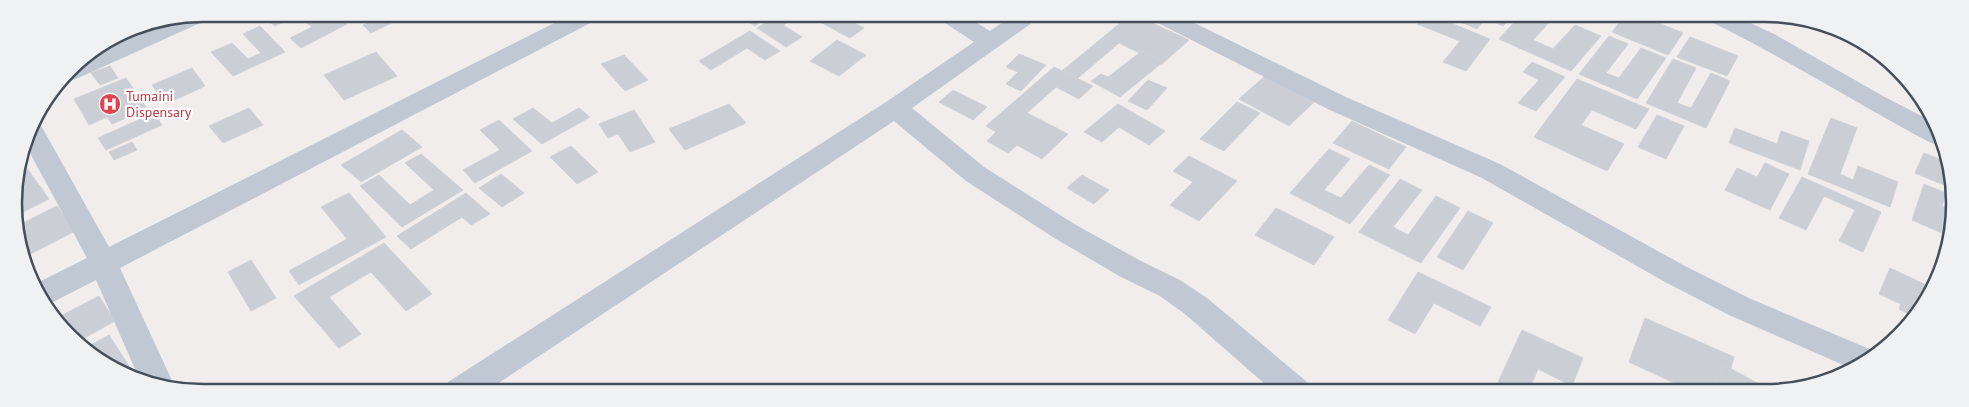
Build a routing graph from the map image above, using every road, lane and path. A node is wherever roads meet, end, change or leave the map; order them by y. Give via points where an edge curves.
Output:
1 (574, 22) edge
2 (959, 22) edge
3 (1018, 22) edge
4 (1174, 22) edge
5 (1730, 22) edge
6 (177, 24) edge
7 (989, 41) junction
8 (88, 64) edge
9 (895, 108) junction
10 (1933, 133) edge
11 (35, 138) edge
12 (103, 262) junction
13 (46, 292) edge
14 (1860, 358) edge
15 (155, 377) edge
16 (471, 384) edge
17 (1287, 384) edge

1 - 12 street
2 - 7 street
3 - 7 street
4 - 14 street via 1339,104 1492,171 1740,307
5 - 10 street via 1768,40
6 - 8 street
7 - 9 street
9 - 16 street
9 - 17 street via 975,174 1066,232 1170,288 1196,306
11 - 12 street
12 - 13 street
12 - 15 street

